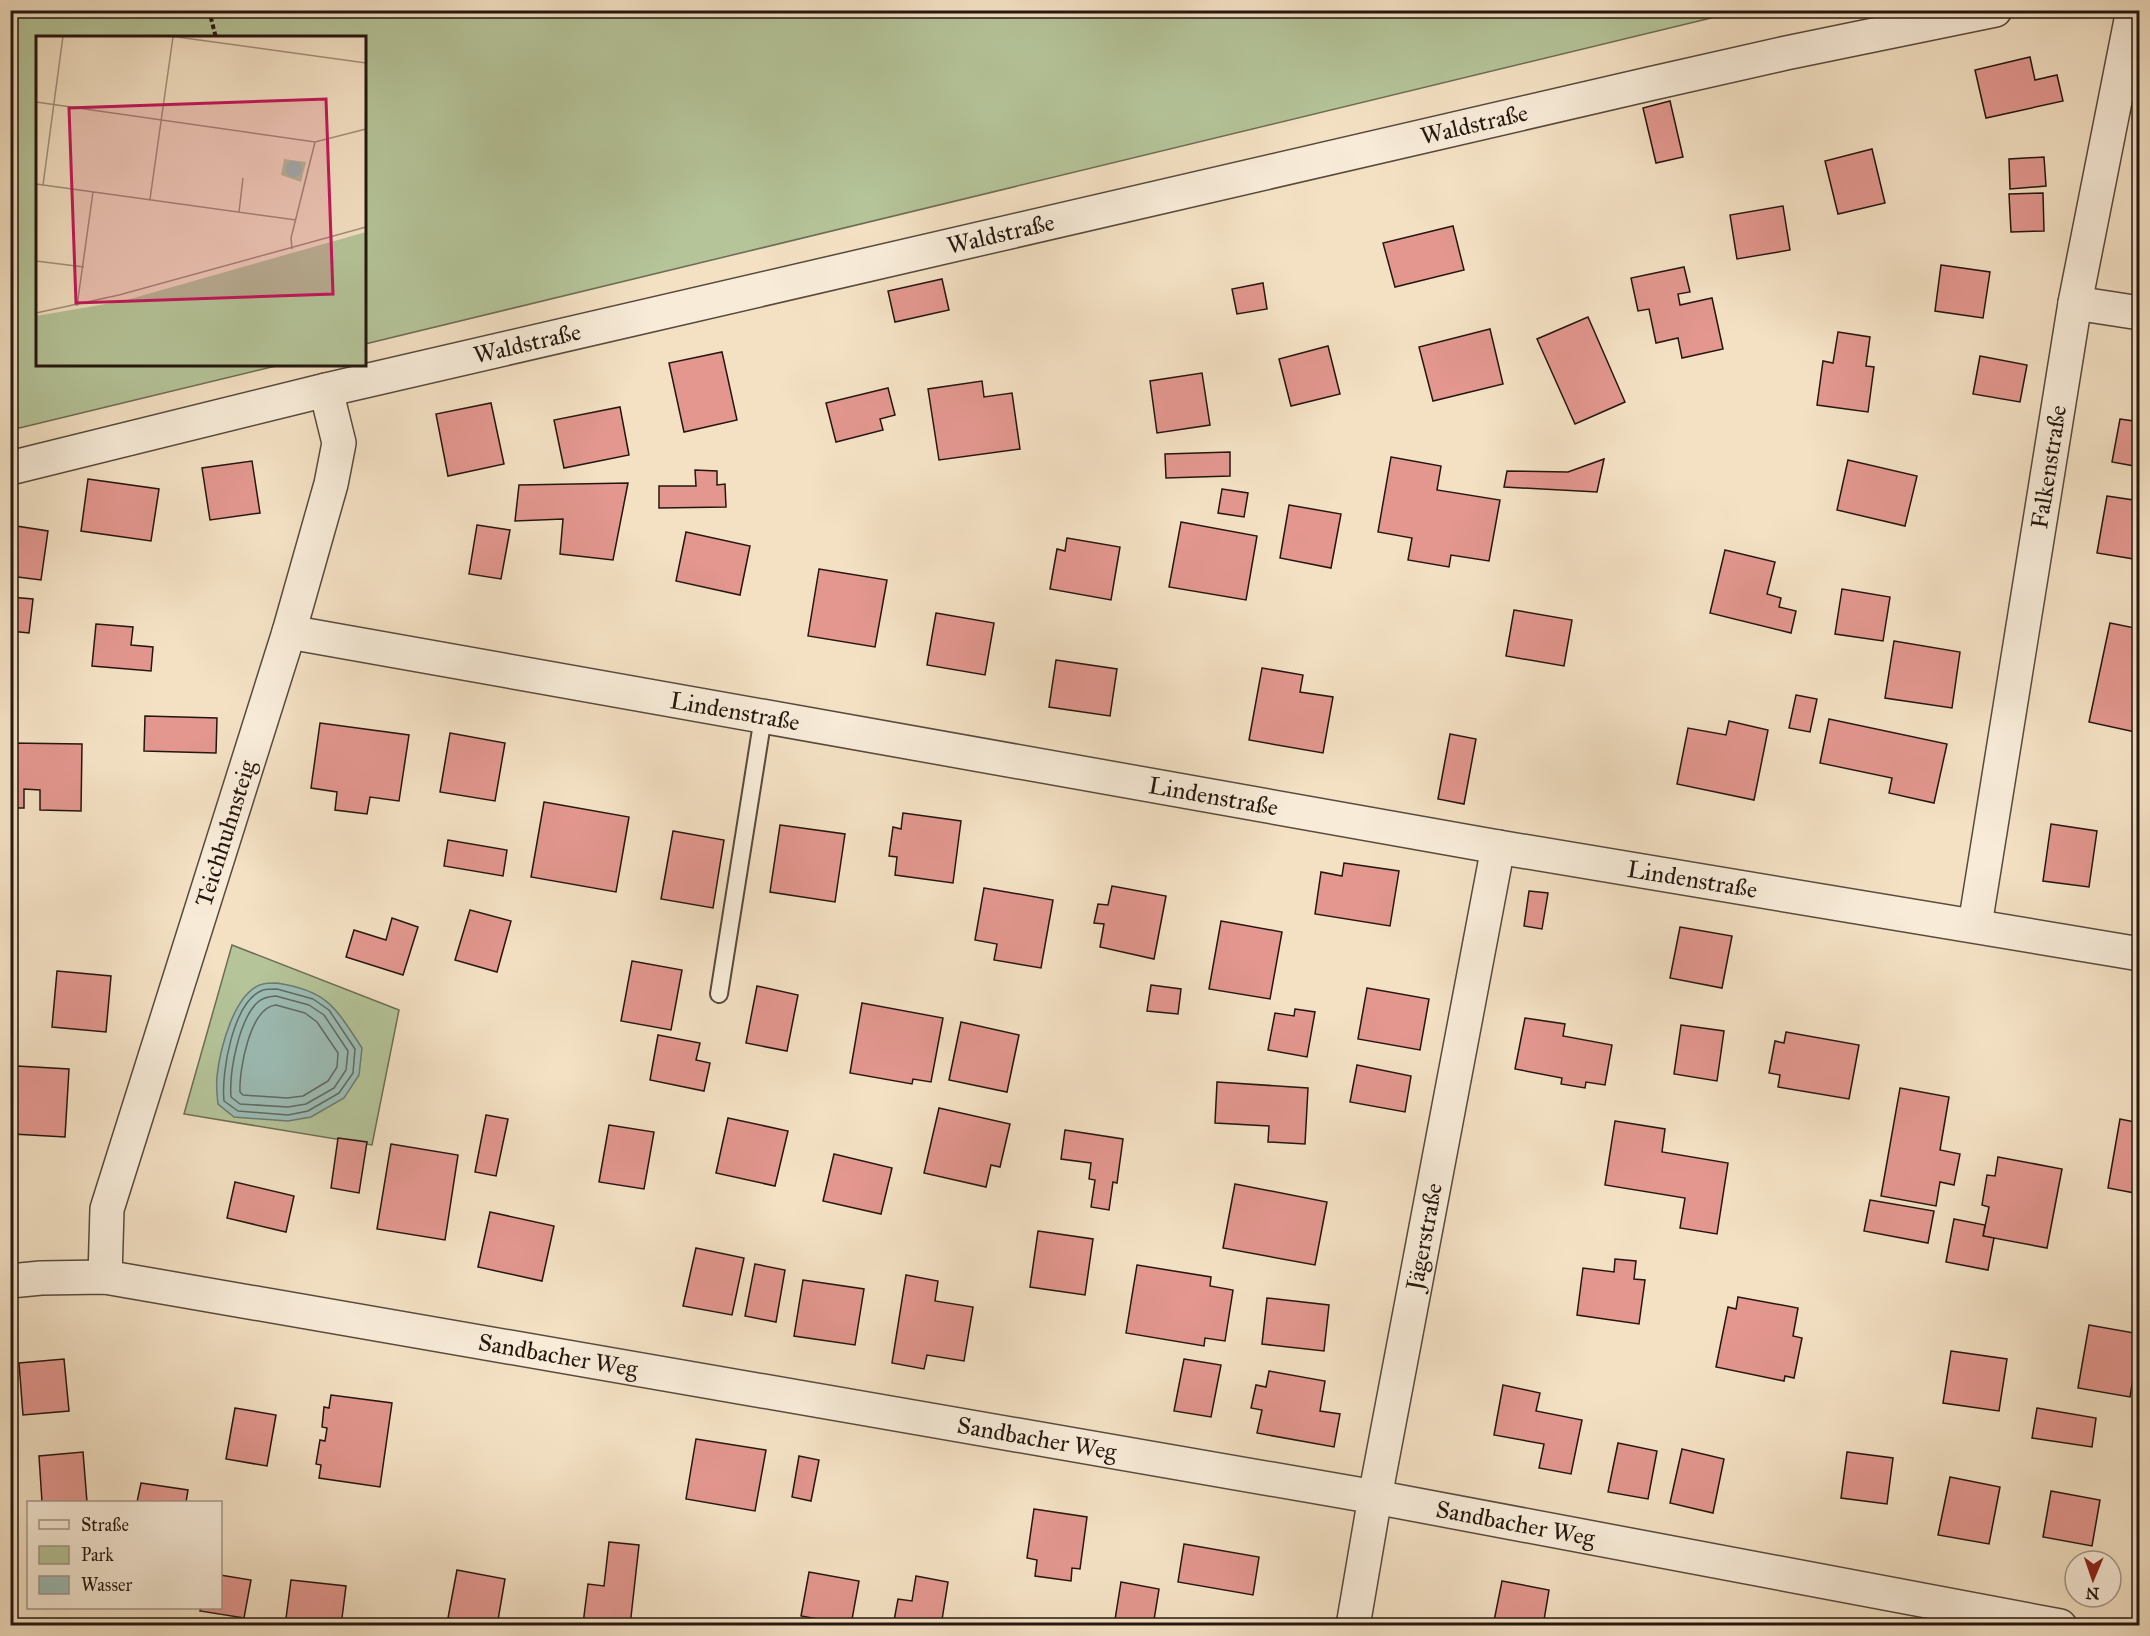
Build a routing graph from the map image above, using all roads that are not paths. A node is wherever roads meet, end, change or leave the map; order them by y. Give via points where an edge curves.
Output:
1 (1995, 10) edge
2 (2133, 10) edge
3 (2075, 303) junction
4 (2139, 313) edge
5 (326, 390) junction
6 (10, 468) edge
7 (289, 632) junction
8 (763, 717) junction
9 (1498, 847) junction
10 (1975, 925) junction
11 (2139, 954) edge
12 (719, 994) dead end
13 (105, 1277) junction
14 (10, 1281) edge
15 (1375, 1497) junction
16 (1353, 1626) edge
17 (2060, 1626) edge

1 - 5 street, Waldstraße via 1774,56
2 - 3 street, Falkenstraße
3 - 4 street
3 - 10 street, Falkenstraße
5 - 6 street, Waldstraße
5 - 7 street, Teichhuhnsteig via 339,443
7 - 8 street, Lindenstraße
7 - 13 street, Teichhuhnsteig via 107,1209
8 - 9 street, Lindenstraße
8 - 12 lane
9 - 10 street, Lindenstraße
9 - 15 street, Jägerstraße
10 - 11 street, Lindenstraße
13 - 14 street, Sandbacher Weg
13 - 15 street, Sandbacher Weg
15 - 16 street, Jägerstraße
15 - 17 street, Sandbacher Weg

